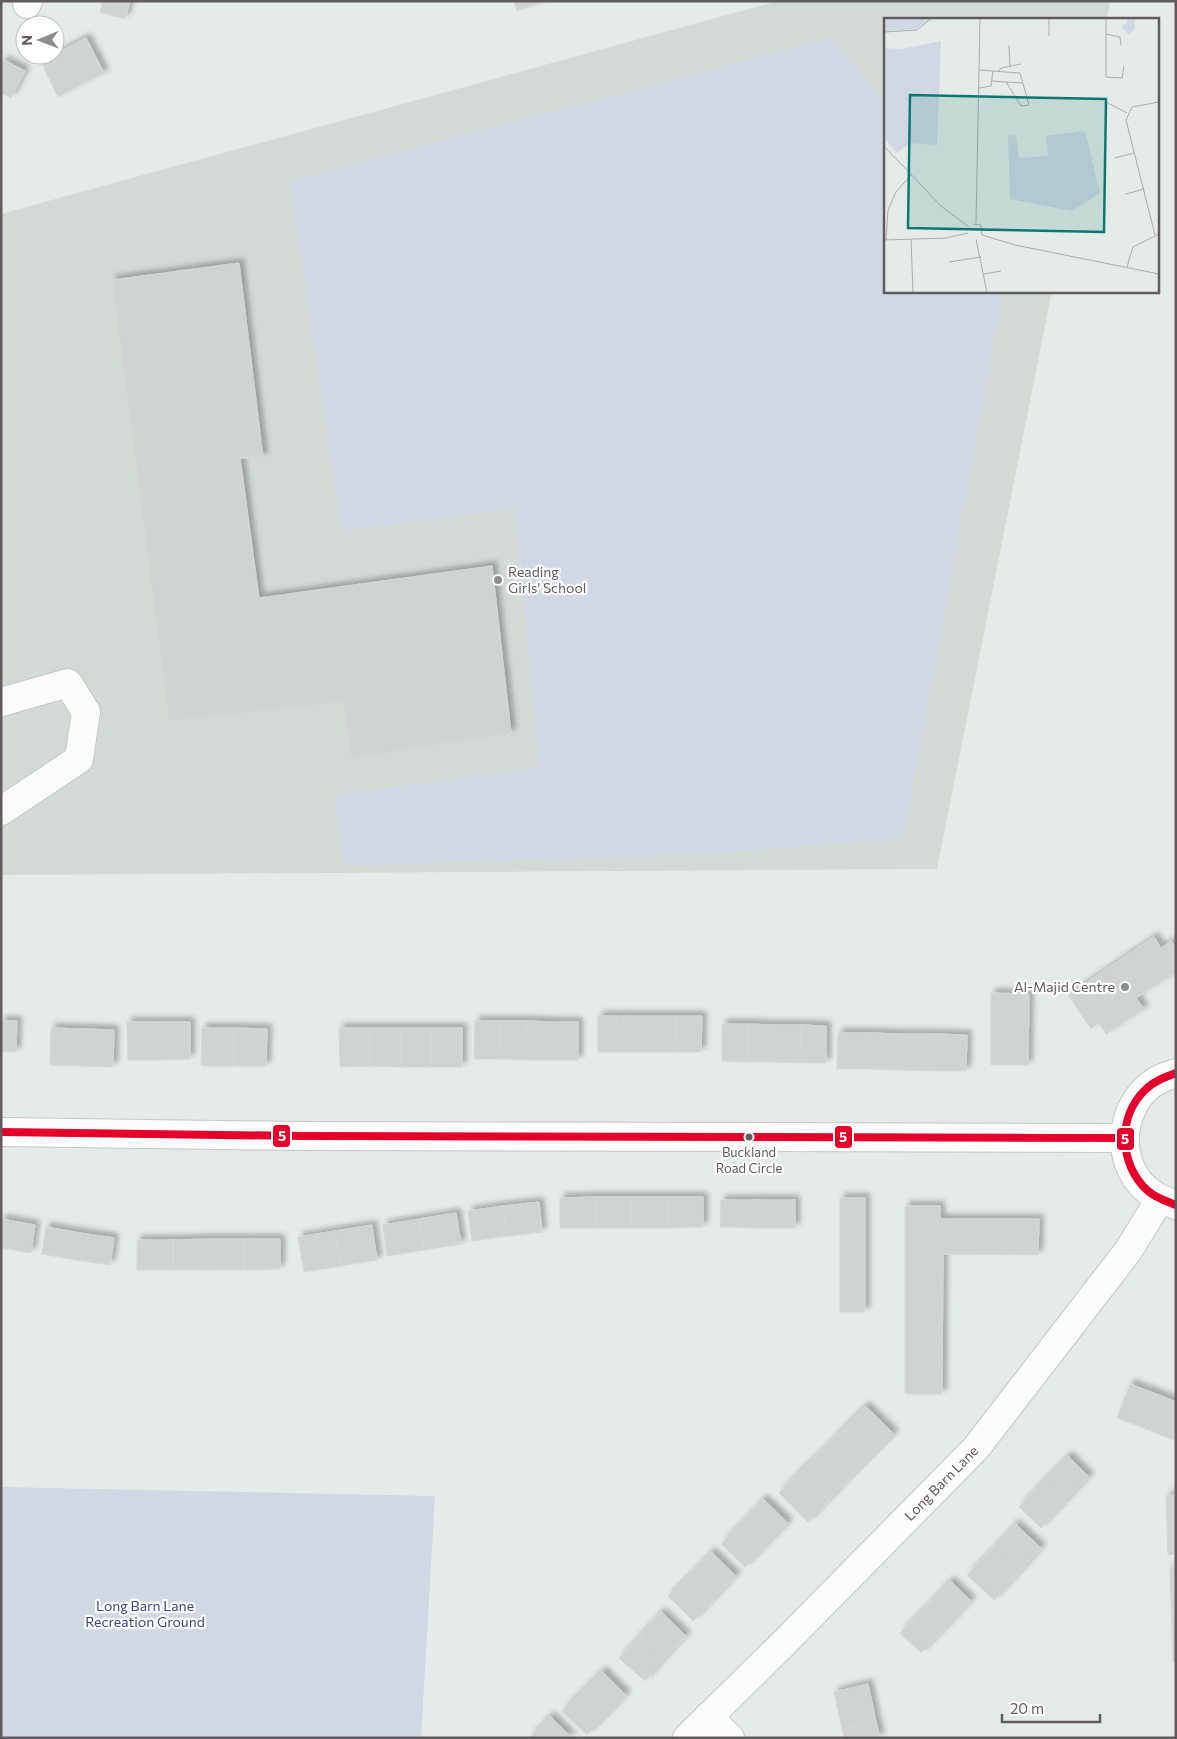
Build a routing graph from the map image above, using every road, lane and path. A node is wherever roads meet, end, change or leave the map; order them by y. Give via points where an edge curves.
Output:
1 (1, 702) edge
2 (1, 810) edge
3 (1176, 1073) edge
4 (1, 1132) edge
5 (1124, 1138) junction
6 (1168, 1202) edge
7 (708, 1717) junction
8 (687, 1738) edge
9 (730, 1738) edge

1 - 2 street via 68,683 86,712 80,759
3 - 5 street via 1157,1080 1140,1096 1128,1115
4 - 5 street
5 - 6 street via 1133,1174 1145,1188
6 - 7 street, Long Barn Lane via 976,1448
7 - 8 street, Long Barn Lane
7 - 9 street

